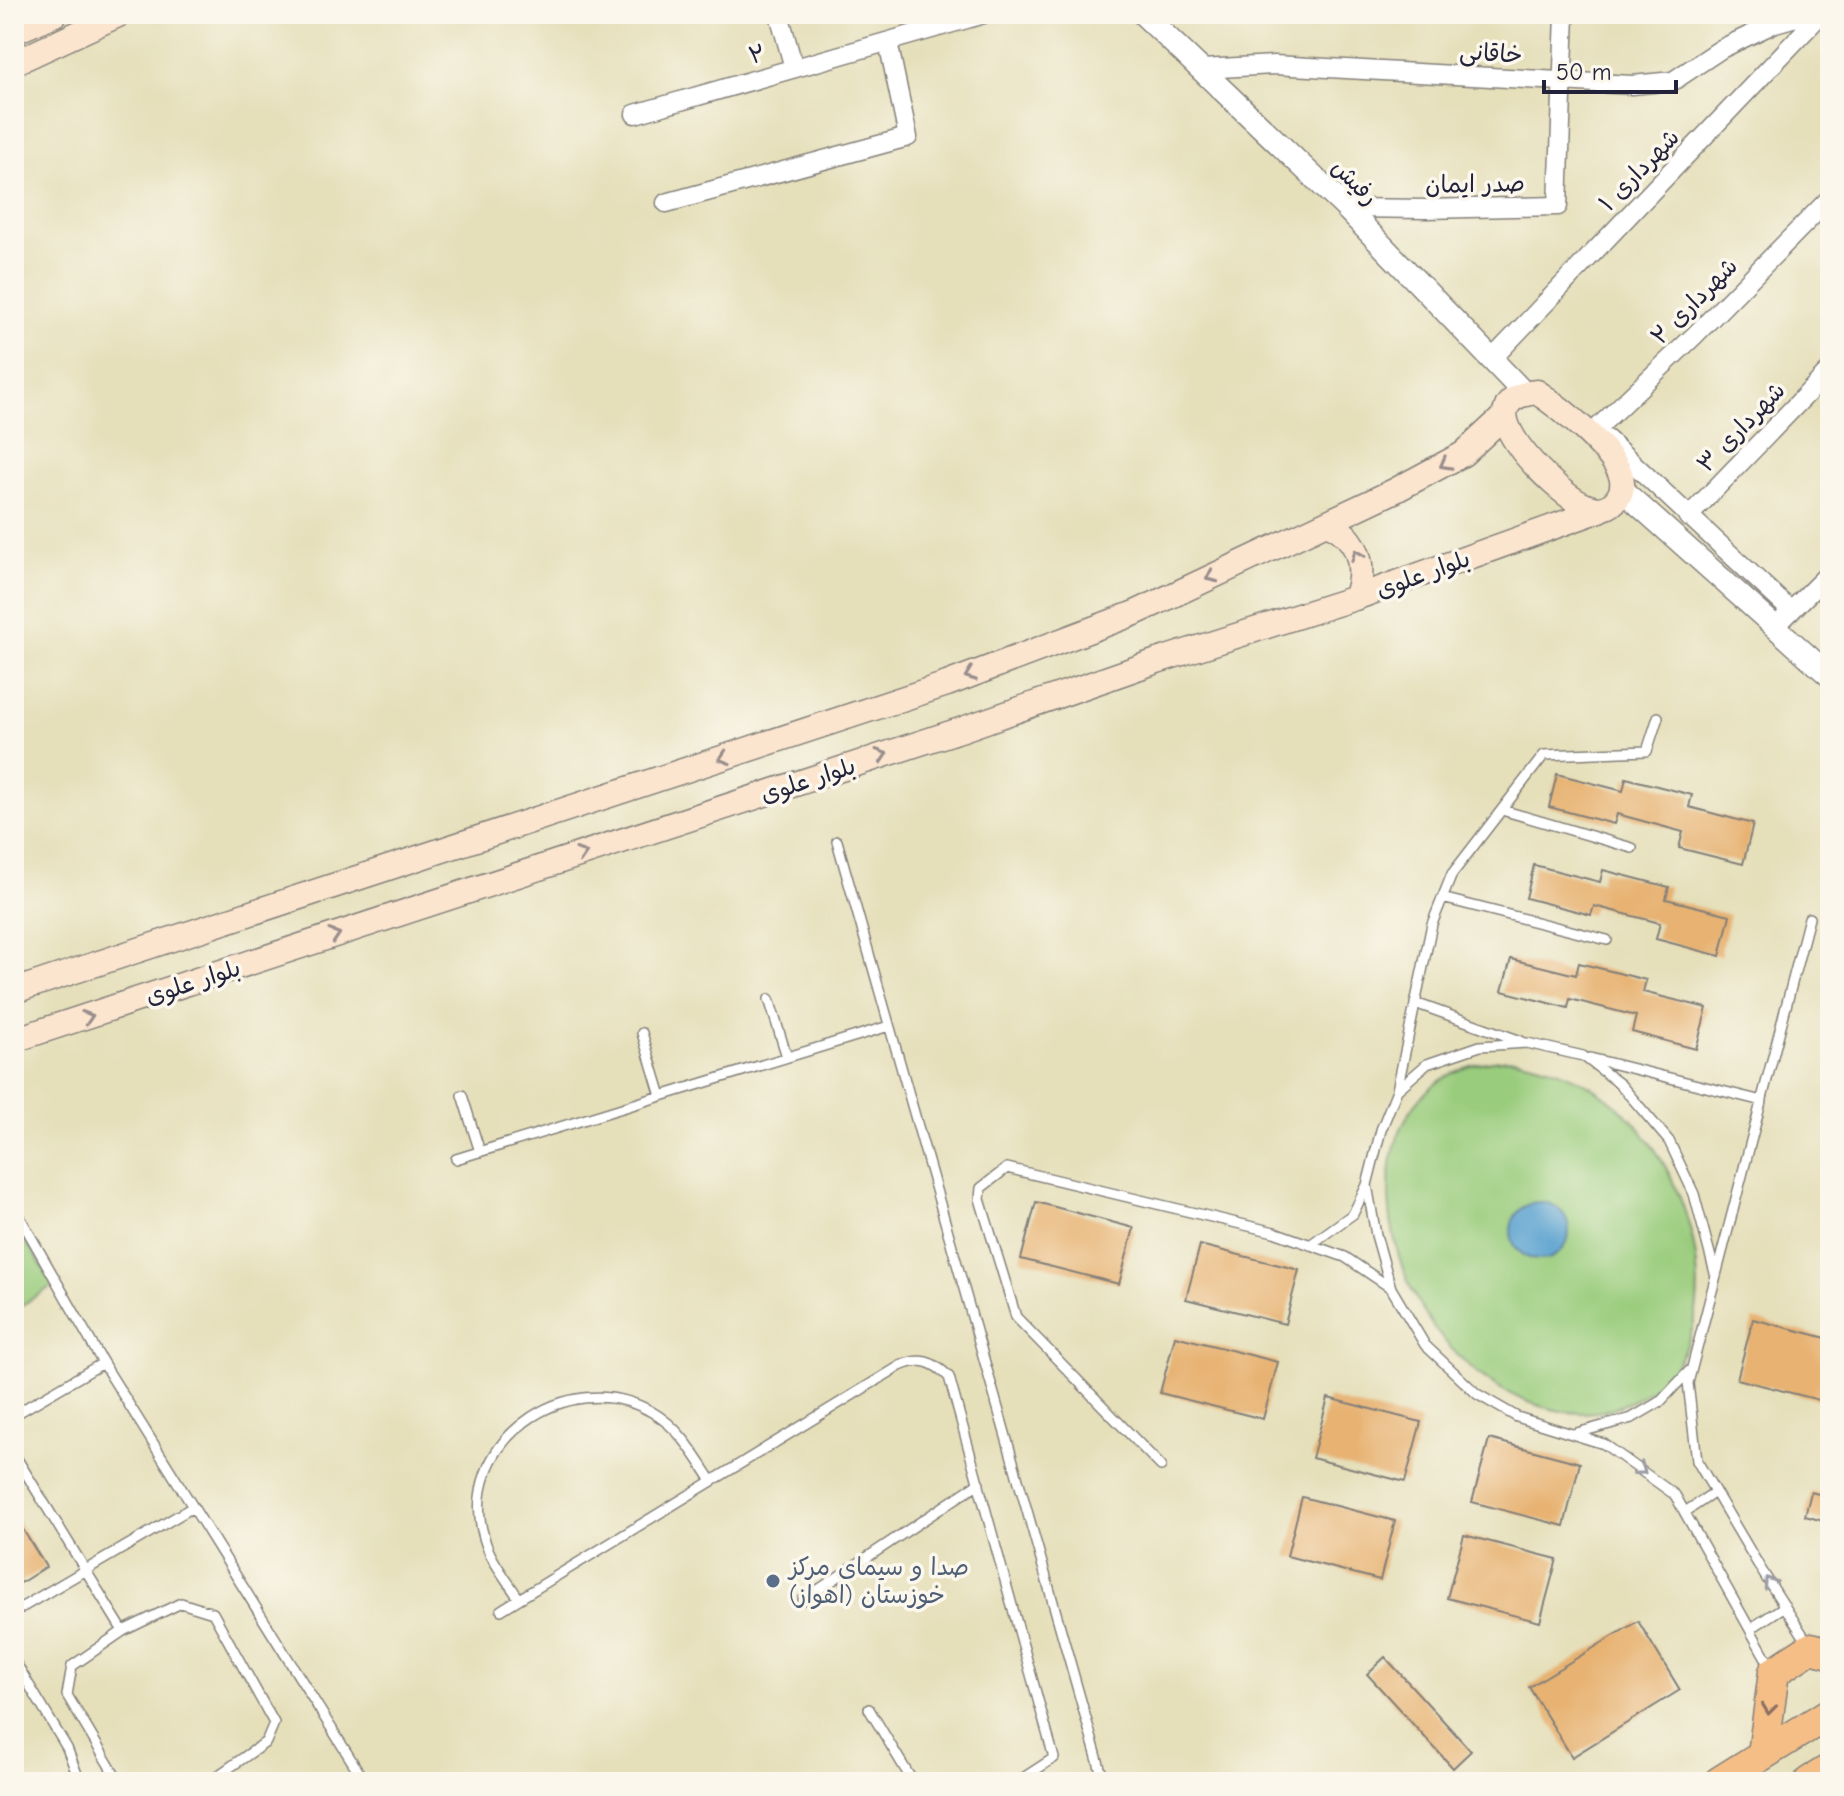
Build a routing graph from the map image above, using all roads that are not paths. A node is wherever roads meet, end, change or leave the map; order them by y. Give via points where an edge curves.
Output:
1 (55, 14) edge
2 (120, 14) edge
3 (779, 14) edge
4 (984, 14) edge
5 (1143, 14) edge
6 (1565, 14) edge
7 (1807, 14) edge
8 (1821, 14) edge
9 (14, 32) edge
10 (888, 42) junction
11 (14, 63) edge
12 (794, 68) junction
13 (1202, 69) junction
14 (1562, 82) junction
15 (635, 114) dead end
16 (1830, 198) edge
17 (666, 203) dead end
18 (1346, 208) junction
19 (1492, 359) junction
20 (1830, 370) edge
21 (1524, 393) junction
22 (1505, 415) junction
23 (1593, 432) junction
24 (1622, 490) junction
25 (1600, 510) junction
26 (1688, 517) junction
27 (1327, 523) junction
28 (1830, 572) edge
29 (1823, 586) edge
30 (1355, 598) junction
31 (1784, 618) junction
32 (1830, 676) edge
33 (1658, 717) dead end
34 (1502, 810) junction
35 (837, 841) dead end
36 (1632, 848) dead end
37 (1442, 898) junction
38 (1809, 918) dead end
39 (1607, 940) dead end
40 (14, 991) edge
41 (769, 999) dead end
42 (1415, 1003) junction
43 (889, 1026) junction
44 (642, 1033) dead end
45 (14, 1040) edge
46 (1527, 1043) junction
47 (1583, 1056) junction
48 (787, 1057) junction
49 (1397, 1090) junction
50 (462, 1095) dead end
51 (661, 1096) junction
52 (1762, 1101) junction
53 (480, 1152) junction
54 (456, 1159) dead end
55 (1367, 1185) junction
56 (14, 1207) edge
57 (1310, 1245) junction
58 (1716, 1276) junction
59 (1391, 1288) junction
60 (103, 1363) junction
61 (1692, 1368) junction
62 (14, 1415) edge
63 (1573, 1434) junction
64 (14, 1454) edge
65 (1161, 1466) dead end
66 (712, 1481) junction
67 (979, 1483) junction
68 (1715, 1492) junction
69 (193, 1507) junction
70 (1685, 1512) junction
71 (85, 1570) junction
72 (519, 1599) junction
73 (803, 1600) dead end
74 (1785, 1606) junction
75 (501, 1610) dead end
76 (14, 1612) edge
77 (1750, 1629) junction
78 (123, 1631) junction
79 (1821, 1651) edge
80 (14, 1660) edge
81 (1774, 1672) junction
82 (869, 1709) dead end
83 (1830, 1713) edge
84 (1763, 1754) junction
85 (1830, 1769) edge
86 (213, 1781) edge
87 (363, 1781) edge
88 (80, 1782) edge
89 (119, 1782) edge
90 (913, 1782) edge
91 (1017, 1782) edge
92 (1104, 1782) edge
93 (1719, 1782) edge
94 (1809, 1782) edge

1 - 9 main road
2 - 11 main road
3 - 12 street
4 - 10 street, ۲
5 - 13 street, رفیش
6 - 14 street
7 - 14 street, خاقانی via 1721,49 1673,81
8 - 19 street, شهرداری ۱
10 - 12 street, ۲
10 - 17 street via 908,137
12 - 15 street, ۲
13 - 14 street, خاقانی via 1274,65
13 - 18 street, رفیش
14 - 18 street, صدر ایمان via 1558,206
16 - 23 street, شهرداری ۲
18 - 19 street, رفیش
19 - 21 street, رفیش
20 - 26 street, شهرداری ۳
21 - 22 main road, بلوار علوی
21 - 23 main road via 1537,392
22 - 25 main road via 1515,443 1553,482 1581,505
22 -> 27 main road, بلوار علوی via 1463,454
23 - 24 main road via 1621,475
23 - 26 street
24 - 25 main road via 1614,504
24 - 31 street
25 - 30 main road, بلوار علوی
26 - 31 street
30 -> 27 main road via 1361,584 1358,553 1339,528
27 -> 40 main road, بلوار علوی via 1135,613 947,684
28 - 29 street
29 - 31 street
45 -> 30 main road, بلوار علوی
31 - 32 street
33 - 34 lane via 1647,751 1544,755
34 - 36 lane
34 - 37 lane via 1452,874
35 - 43 lane
37 - 39 lane
37 - 42 lane
38 - 52 lane
41 - 48 lane
42 - 46 lane
42 - 49 lane
43 - 48 lane
43 - 92 lane
44 - 51 lane
46 - 47 lane
46 - 49 lane via 1480,1046 1427,1064
47 - 52 lane
47 - 58 lane via 1620,1084 1669,1141 1694,1194
48 - 51 lane
49 - 55 lane
50 - 53 lane
51 - 53 lane
52 - 58 lane
53 - 54 lane
55 - 57 lane via 1353,1214
55 - 59 lane
56 - 60 lane
57 - 59 lane via 1345,1257
57 - 65 lane via 1007,1168 981,1188 1016,1317
58 - 61 lane
59 - 63 lane via 1425,1345 1477,1394 1517,1417
60 - 62 lane
60 - 69 lane
61 - 63 lane via 1661,1401 1632,1418
61 - 68 lane via 1688,1383 1697,1461
63 -> 70 lane via 1604,1444 1675,1495
64 - 71 lane
66 - 67 lane via 900,1366 926,1360 949,1377
66 - 72 lane
66 - 72 lane via 679,1433 634,1404 581,1398 531,1416 495,1456 481,1507 485,1543
67 - 73 lane
67 - 91 lane via 1054,1758
68 - 70 lane
74 -> 68 lane
69 - 71 lane
69 - 87 lane
70 - 77 lane
71 - 76 lane
71 - 78 lane
72 - 75 lane
74 - 77 lane
74 - 79 lane
77 - 81 lane
78 - 86 lane via 181,1603 213,1613 274,1723 266,1742
78 - 89 lane via 72,1666 67,1695
79 - 81 highway
80 - 88 lane via 67,1748
81 -> 84 highway
82 - 90 lane
83 - 84 highway
84 - 93 highway
85 - 94 highway

